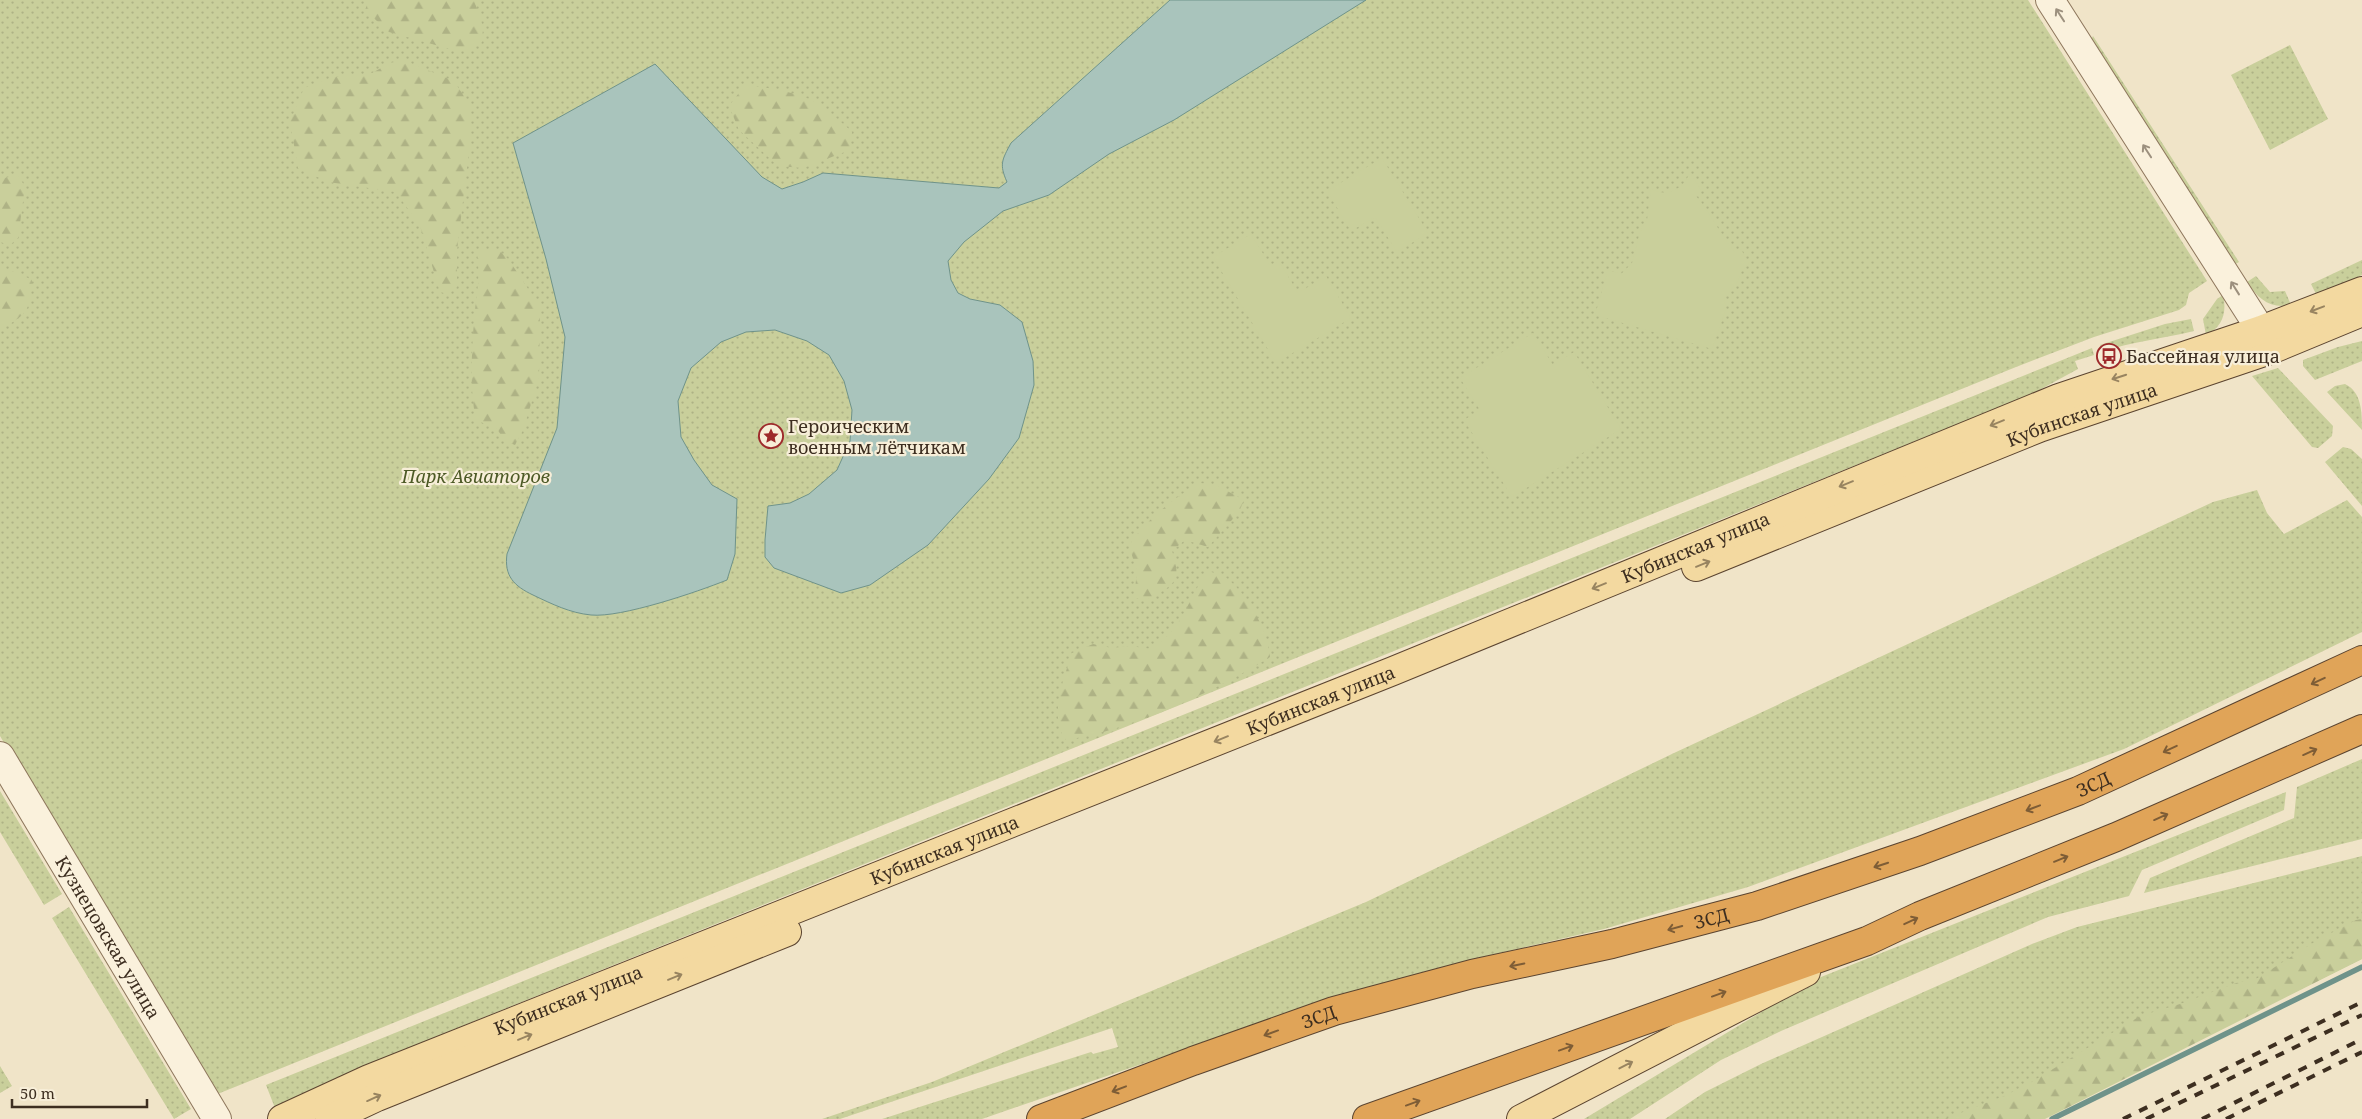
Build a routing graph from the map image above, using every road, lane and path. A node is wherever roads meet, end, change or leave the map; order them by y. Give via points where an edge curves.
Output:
1 (2050, 0) edge
2 (2362, 291) edge
3 (2362, 312) edge
4 (2267, 339) junction
5 (2362, 660) edge
6 (2362, 730) edge
7 (0, 756) edge
8 (1866, 941) junction
9 (1045, 1117) edge
10 (217, 1119) edge
11 (282, 1119) edge
12 (330, 1119) edge
13 (1367, 1119) edge
14 (1521, 1119) edge

4 -> 1 street
2 -> 4 main road, Кубинская улица
3 - 4 main road, Кубинская улица
4 -> 11 main road, Кубинская улица via 2097,384 1419,660 369,1079
12 -> 4 main road, Кубинская улица via 386,1093
5 -> 9 highway, ЗСД via 2078,791 1920,851 1757,906 1612,944 1472,974 1334,1011
8 -> 6 highway
7 - 10 street, Кузнецовская улица
13 -> 8 highway
14 -> 8 main road

